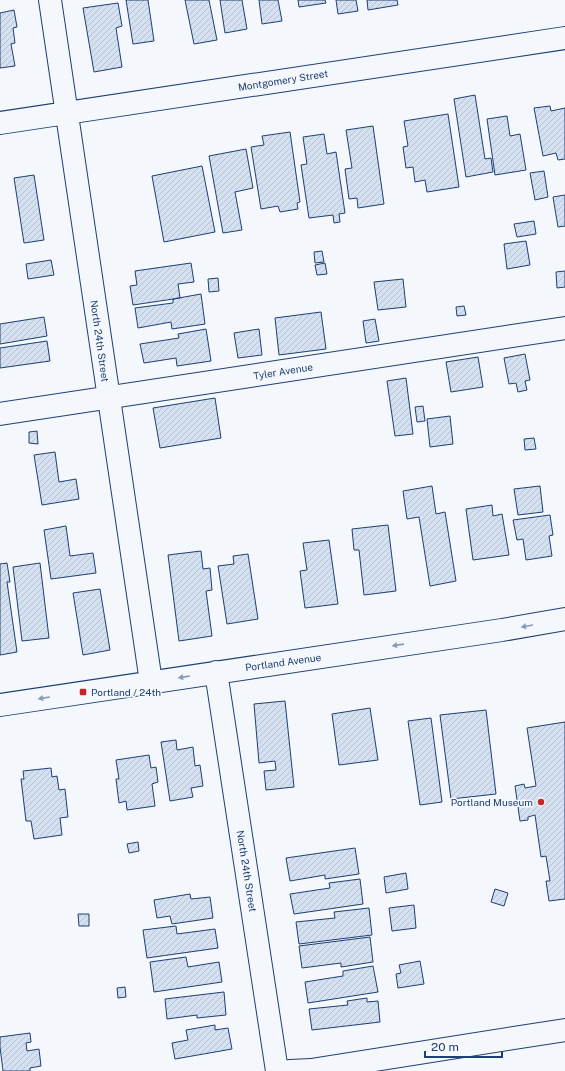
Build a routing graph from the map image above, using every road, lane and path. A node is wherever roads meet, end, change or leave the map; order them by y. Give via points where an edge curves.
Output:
1 (50, 0) edge
2 (565, 38) edge
3 (66, 113) junction
4 (0, 123) edge
5 (565, 328) edge
6 (108, 398) junction
7 (0, 414) edge
8 (565, 619) edge
9 (216, 672) junction
10 (152, 682) junction
11 (0, 705) edge
12 (565, 1030) edge
13 (277, 1071) edge
14 (290, 1071) edge

1 - 3 street, North 24th Street
2 - 3 street, Montgomery Street
3 - 4 street, Montgomery Street
3 - 6 street, North 24th Street
5 - 6 street, Tyler Avenue
6 - 7 street, Tyler Avenue
6 - 10 street, North 24th Street
8 -> 9 street, Portland Avenue
9 -> 10 street, Portland Avenue
9 - 13 street, North 24th Street
10 -> 11 street, Portland Avenue
12 - 14 street via 311,1070

